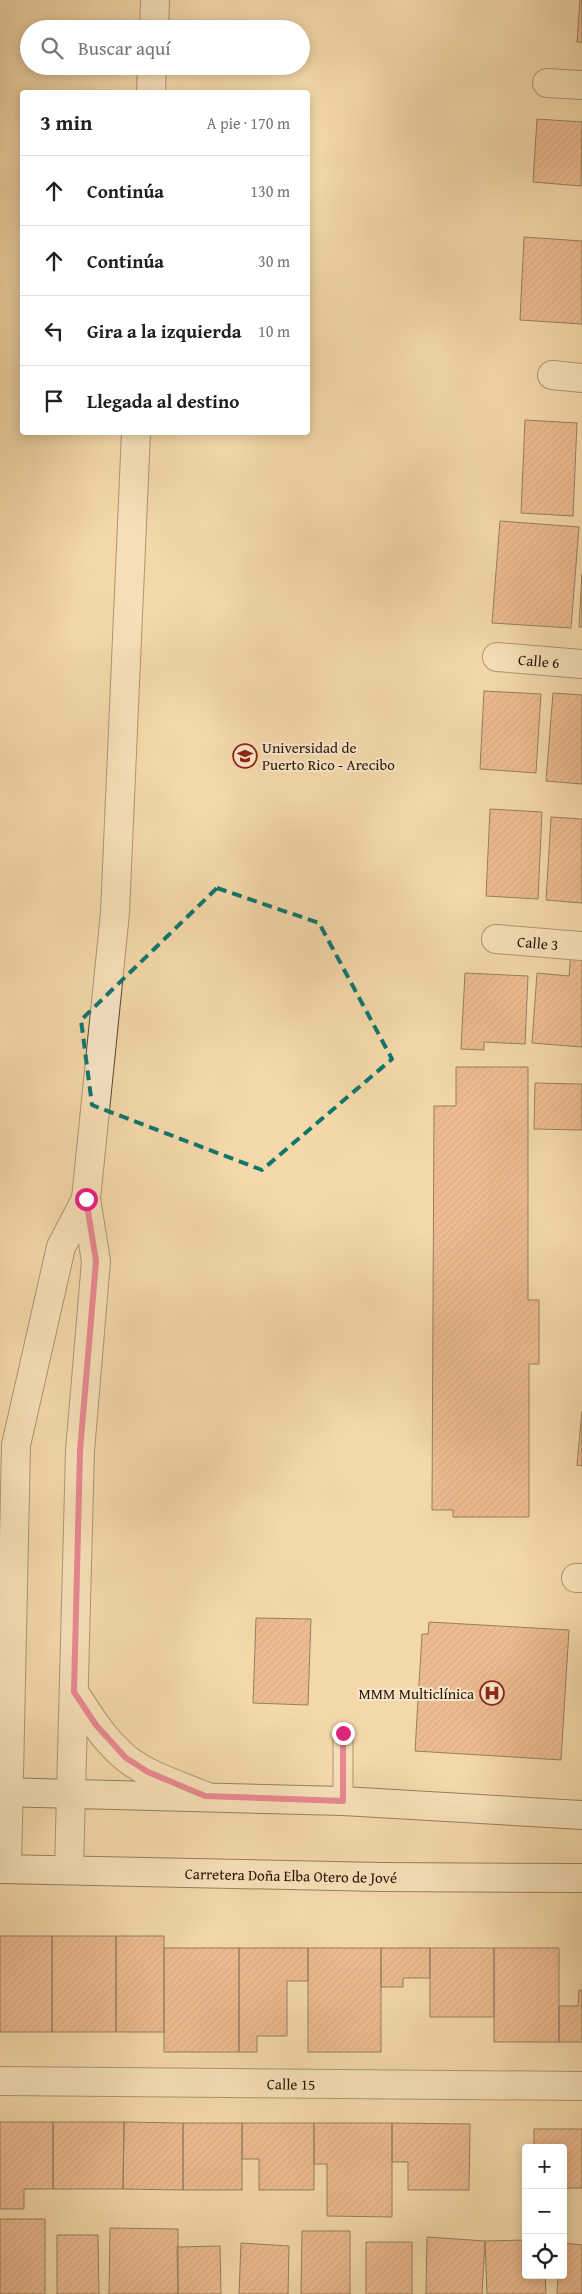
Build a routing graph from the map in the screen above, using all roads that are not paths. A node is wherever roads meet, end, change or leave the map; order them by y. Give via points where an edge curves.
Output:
1 (155, 0) edge
2 (154, 20) edge
3 (152, 75) edge
4 (547, 83) dead end
5 (582, 85) edge
6 (151, 90) edge
7 (552, 375) dead end
8 (582, 378) edge
9 (136, 435) edge
10 (497, 657) dead end
11 (582, 664) edge
12 (496, 939) dead end
13 (582, 946) edge
14 (86, 1199) junction
15 (74, 1692) junction
16 (6, 1695) edge
17 (343, 1733) dead end
18 (5, 1792) edge
19 (71, 1793) junction
20 (205, 1796) junction
21 (343, 1801) junction
22 (582, 1815) edge
23 (3, 1869) edge
24 (69, 1870) junction
25 (582, 1878) edge
26 (0, 2081) edge
27 (582, 2086) edge

1 - 2 street
3 - 6 street
4 - 5 street
7 - 8 street
9 - 14 street via 115,913
10 - 11 street, Calle 6
12 - 13 street, Calle 3
14 - 15 street via 96,1261 80,1451
14 - 16 street via 61,1247 16,1445
15 - 19 street
15 - 20 street via 96,1725 126,1758 148,1772
16 - 18 street
17 - 21 lane
18 - 19 street
18 - 23 street
19 - 20 street
19 - 24 street
20 - 21 street
21 - 22 street
23 - 24 street, Carretera Doña Elba Otero de Jové
24 - 25 street, Carretera Doña Elba Otero de Jové
26 - 27 street, Calle 15

